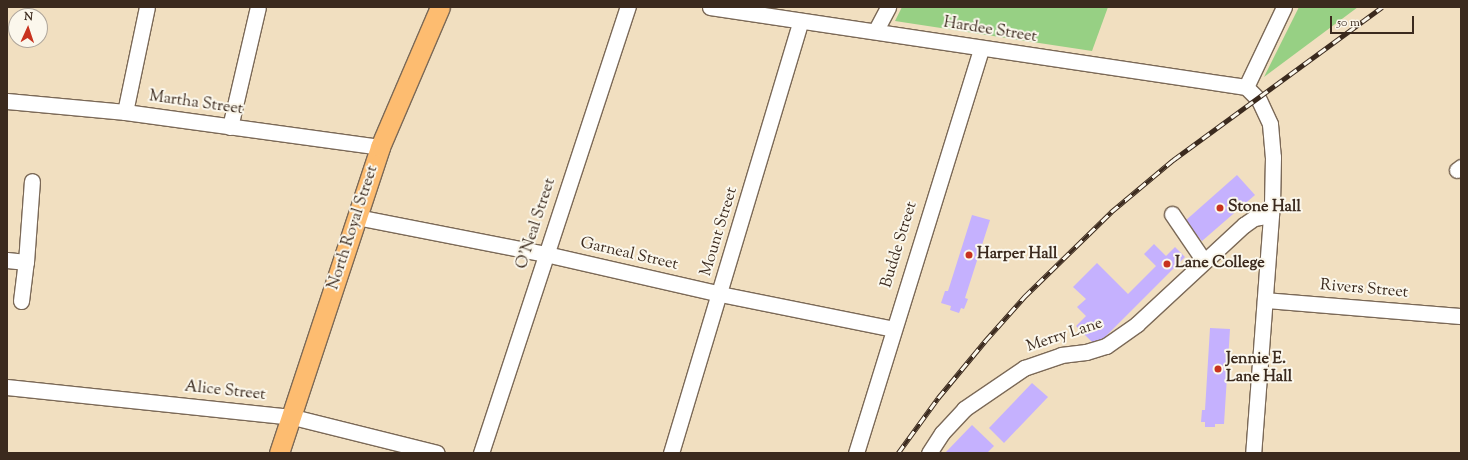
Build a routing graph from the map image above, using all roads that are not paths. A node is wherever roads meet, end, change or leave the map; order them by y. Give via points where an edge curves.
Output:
1 (147, 7) edge
2 (258, 7) edge
3 (440, 7) edge
4 (628, 7) edge
5 (710, 7) edge
6 (888, 7) edge
7 (1284, 7) edge
8 (801, 21) junction
9 (876, 30) junction
10 (981, 49) junction
11 (1246, 86) junction
12 (7, 101) edge
13 (125, 112) junction
14 (230, 127) junction
15 (380, 147) junction
16 (32, 181) dead end
17 (1172, 214) dead end
18 (1271, 215) junction
19 (357, 217) junction
20 (546, 254) junction
21 (7, 260) edge
22 (1204, 261) junction
23 (26, 262) junction
24 (720, 294) junction
25 (1264, 300) junction
26 (21, 301) dead end
27 (1461, 316) edge
28 (893, 329) junction
29 (7, 388) edge
30 (293, 417) junction
31 (279, 453) edge
32 (436, 453) edge
33 (481, 453) edge
34 (671, 453) edge
35 (856, 453) edge
36 (929, 453) edge
37 (1253, 453) edge

1 - 13 street
2 - 14 street
3 - 15 main road, North Royal Street
4 - 20 street, O'Neal Street
5 - 8 street, Hardee Street
6 - 9 street
7 - 11 street
8 - 9 street, Hardee Street
8 - 24 street, Mount Street
9 - 10 street, Hardee Street
10 - 11 street, Hardee Street
10 - 28 street, Budde Street
11 - 18 street via 1258,100 1270,124
12 - 13 street, Martha Street
13 - 14 street, Martha Street
14 - 15 street, Martha Street
15 - 19 main road, North Royal Street
16 - 23 street
17 - 22 street
18 - 22 street, Merry Lane via 1249,222
18 - 25 street
19 - 20 street, Garneal Street
19 - 30 main road, North Royal Street
20 - 24 street, Garneal Street
20 - 33 street, O'Neal Street
21 - 23 street
22 - 36 street, Merry Lane via 1137,324 1106,346 1061,355 1024,368 964,409 942,433
23 - 26 street
24 - 28 street, Garneal Street
24 - 34 street, Mount Street
25 - 27 street, Rivers Street
25 - 37 street
28 - 35 street, Budde Street
29 - 30 street, Alice Street
30 - 31 main road, North Royal Street
30 - 32 street, Alice Street

